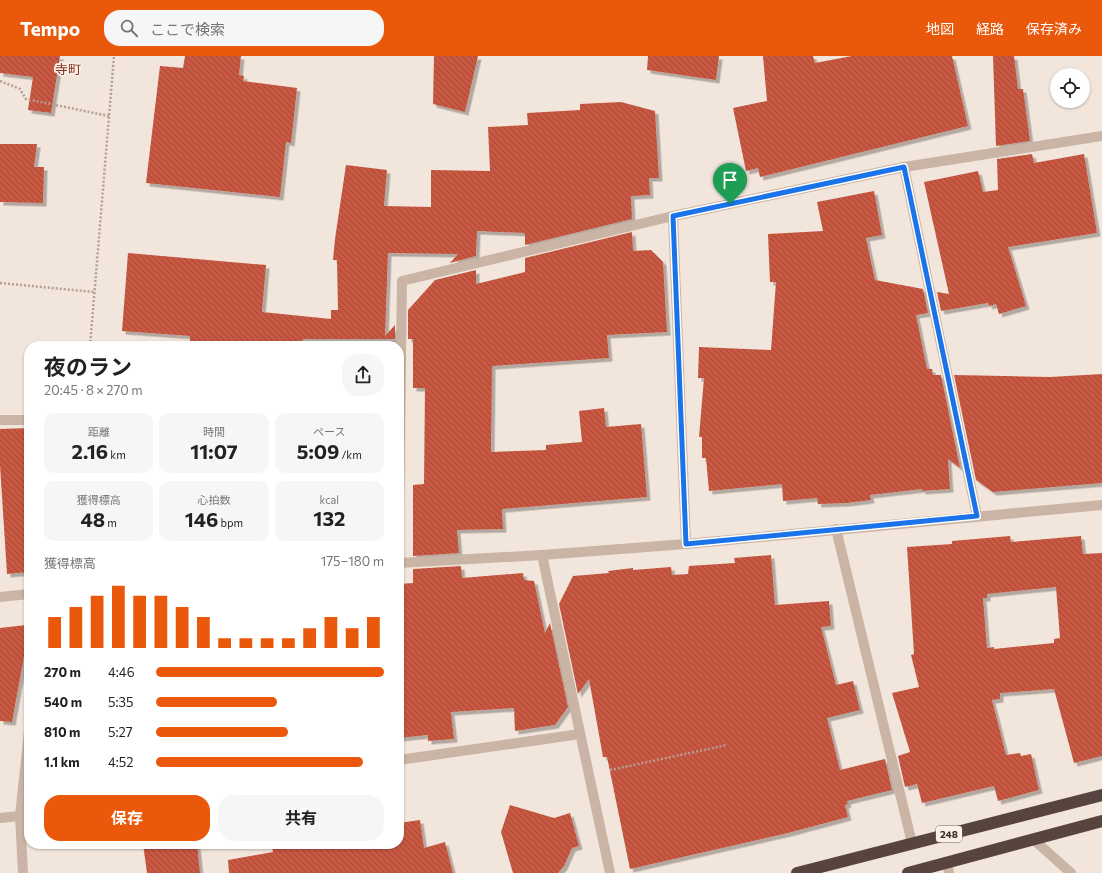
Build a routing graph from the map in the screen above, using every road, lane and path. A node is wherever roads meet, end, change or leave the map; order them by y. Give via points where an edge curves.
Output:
1 (114, 56) edge
2 (0, 81) edge
3 (109, 116) junction
4 (1102, 136) edge
5 (904, 167) junction
6 (673, 216) junction
7 (0, 283) edge
8 (94, 292) junction
9 (90, 341) edge
10 (401, 341) edge
11 (0, 420) edge
12 (24, 420) edge
13 (1102, 506) edge
14 (977, 516) junction
15 (836, 529) junction
16 (686, 544) junction
17 (542, 555) junction
18 (404, 563) edge
19 (24, 595) edge
20 (0, 597) edge
21 (580, 734) junction
22 (726, 746) dead end
23 (404, 759) edge
24 (589, 775) junction
25 (1102, 795) edge
26 (24, 815) edge
27 (0, 818) edge
28 (1102, 821) edge
29 (1034, 840) junction
30 (912, 843) junction
31 (24, 844) edge
32 (948, 868) edge
33 (23, 873) edge
34 (610, 873) edge
35 (797, 873) edge
36 (908, 873) edge
37 (1071, 873) edge

1 - 3 path
2 - 3 path via 20,89 26,99
3 - 8 path
4 - 5 street
5 - 6 street
5 - 14 street
6 - 10 street via 402,281
6 - 16 street
7 - 8 path
8 - 9 path
11 - 12 street
13 - 14 street
14 - 15 street
15 - 16 street
15 - 30 street
16 - 17 street
17 - 18 street
17 - 21 street
19 - 20 street
21 - 23 street
21 - 24 street
22 - 24 path
24 - 34 street
25 - 30 highway, 248
26 - 27 street
28 - 29 highway
29 - 32 highway
29 - 37 street
30 - 35 highway, 248
31 - 33 street
32 - 36 highway

